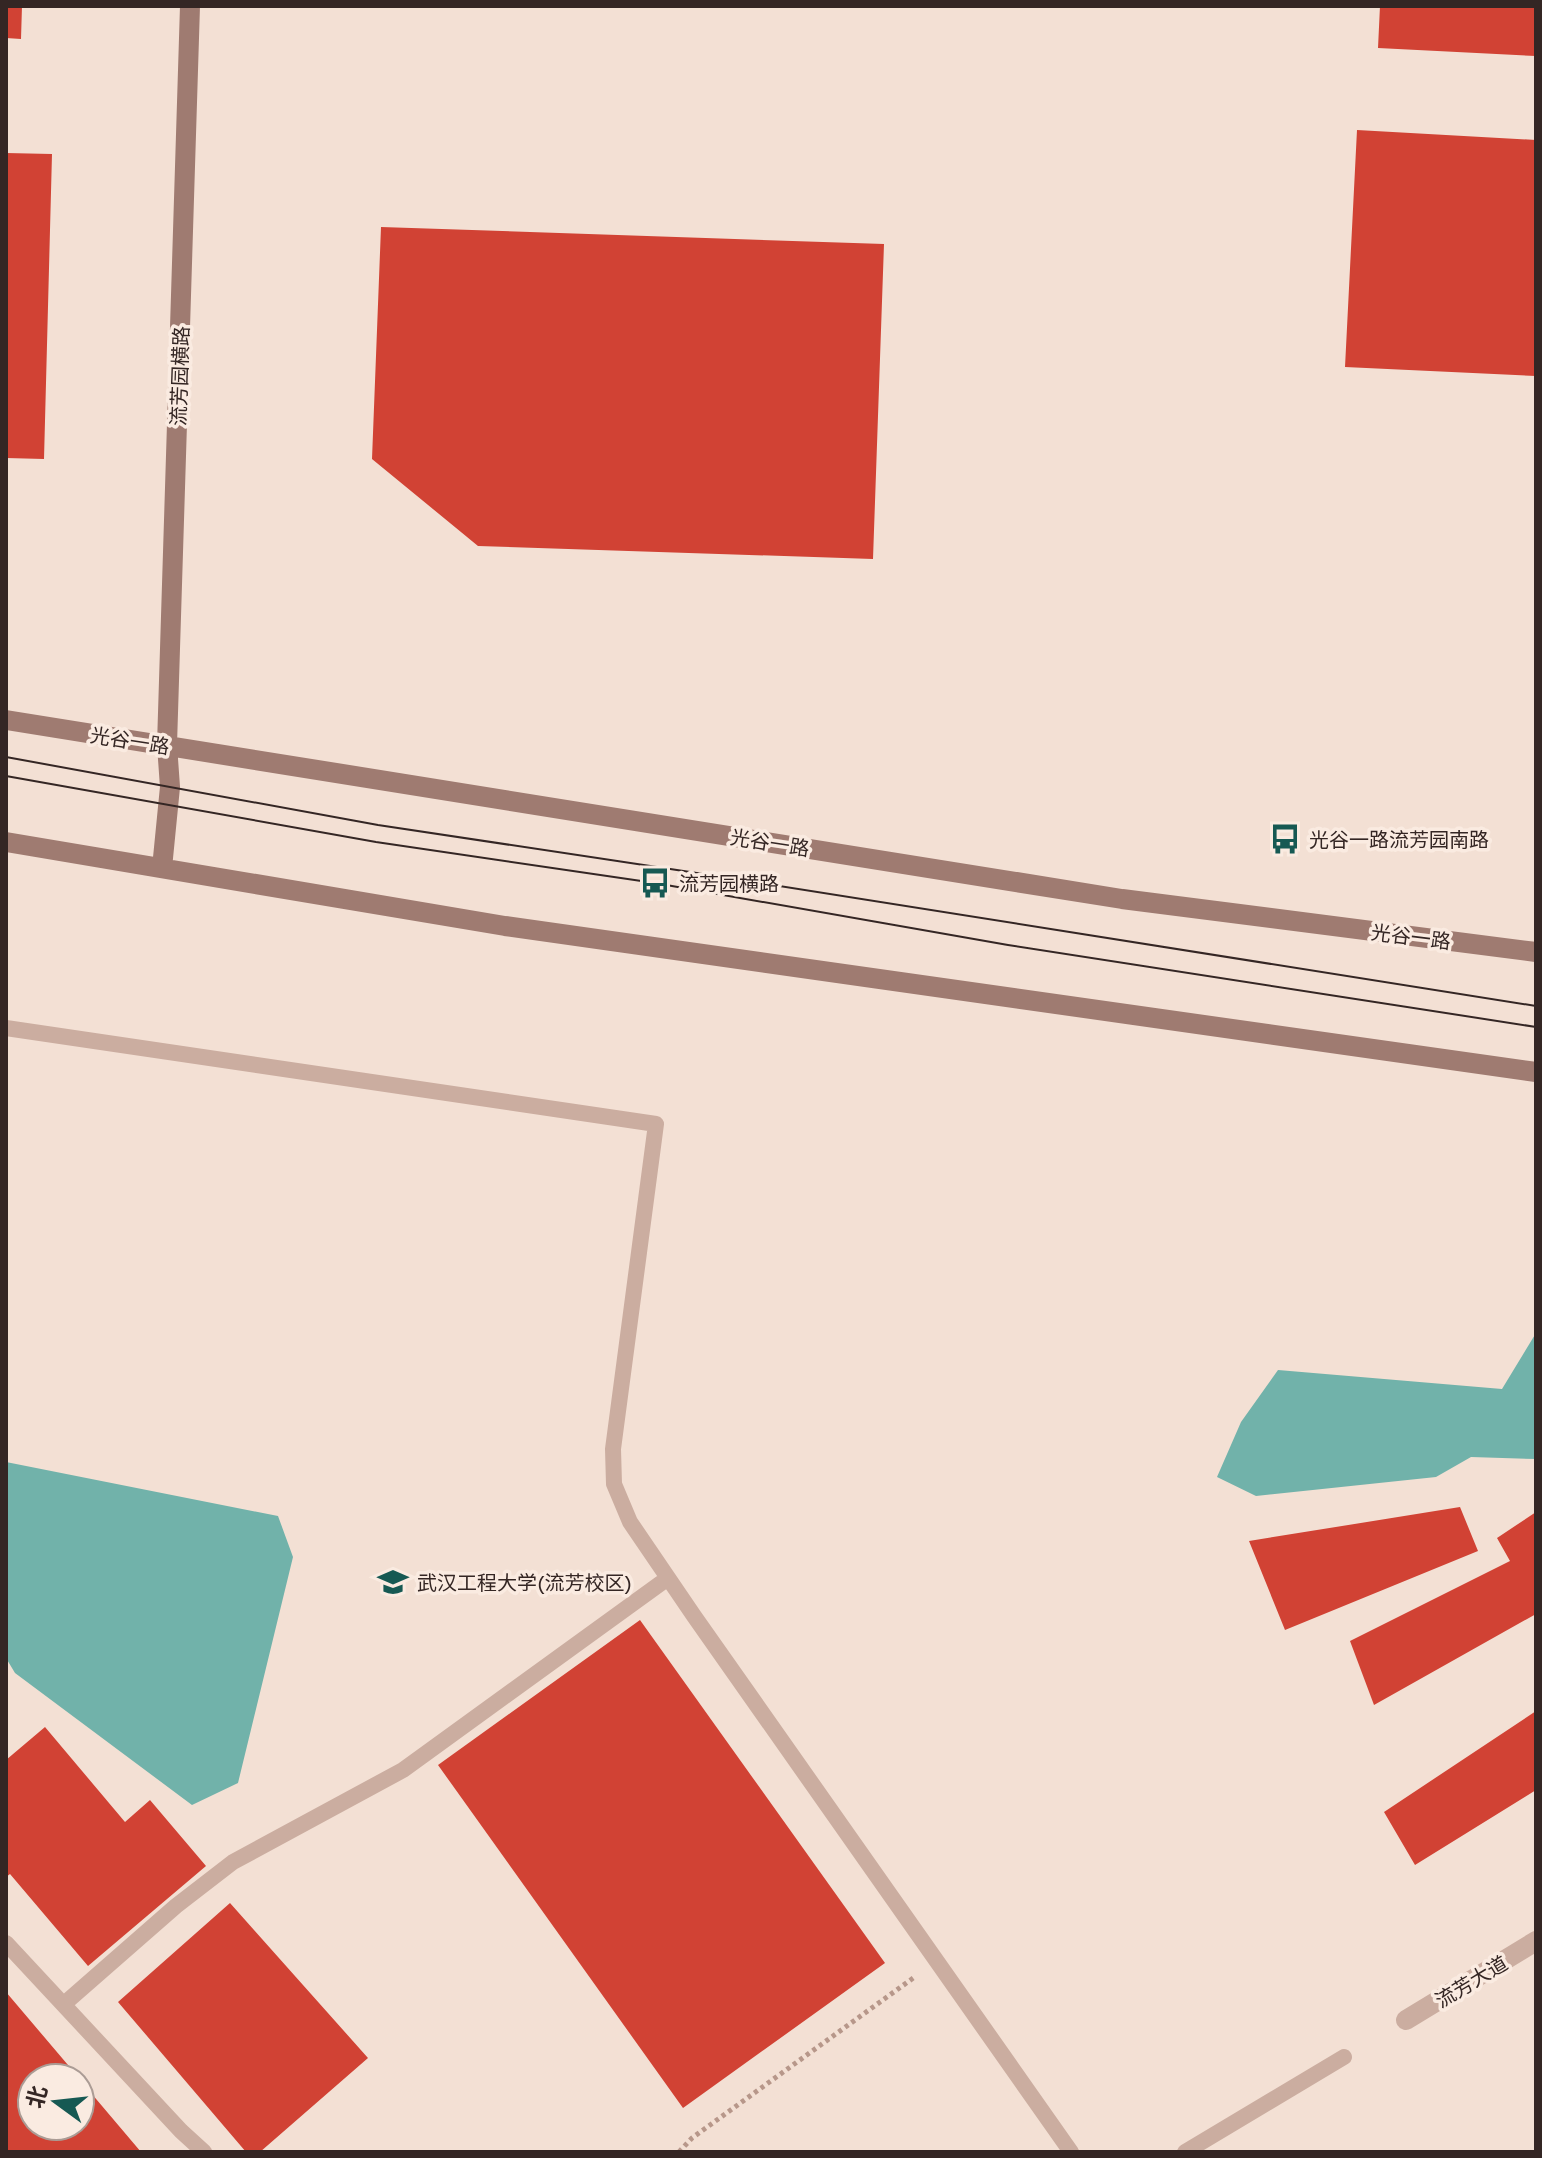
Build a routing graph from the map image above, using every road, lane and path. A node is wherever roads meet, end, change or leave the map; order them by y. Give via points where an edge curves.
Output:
1 (190, 6) edge
2 (6, 720) edge
3 (167, 745) junction
4 (6, 842) edge
5 (162, 868) junction
6 (1536, 952) edge
7 (6, 1028) edge
8 (1536, 1072) edge
9 (668, 1578) junction
10 (1536, 1941) edge
11 (6, 1943) edge
12 (937, 1961) junction
13 (64, 2004) junction
14 (1406, 2020) dead end
15 (1344, 2057) dead end
16 (204, 2152) edge
17 (679, 2152) edge
18 (1071, 2152) edge
19 (1185, 2152) edge

1 - 3 main road, 流芳园横路
2 - 3 main road, 光谷一路
3 - 5 main road, 流芳园横路 via 170,787
3 - 6 main road, 光谷一路 via 1122,899
4 - 5 main road
5 - 8 main road via 505,926
7 - 9 lane via 656,1124 613,1449 614,1484 630,1522
9 - 12 lane
9 - 13 lane via 403,1770 233,1862
10 - 14 street, 流芳大道
11 - 13 lane
12 - 17 path
12 - 18 lane
13 - 16 lane
15 - 19 lane

